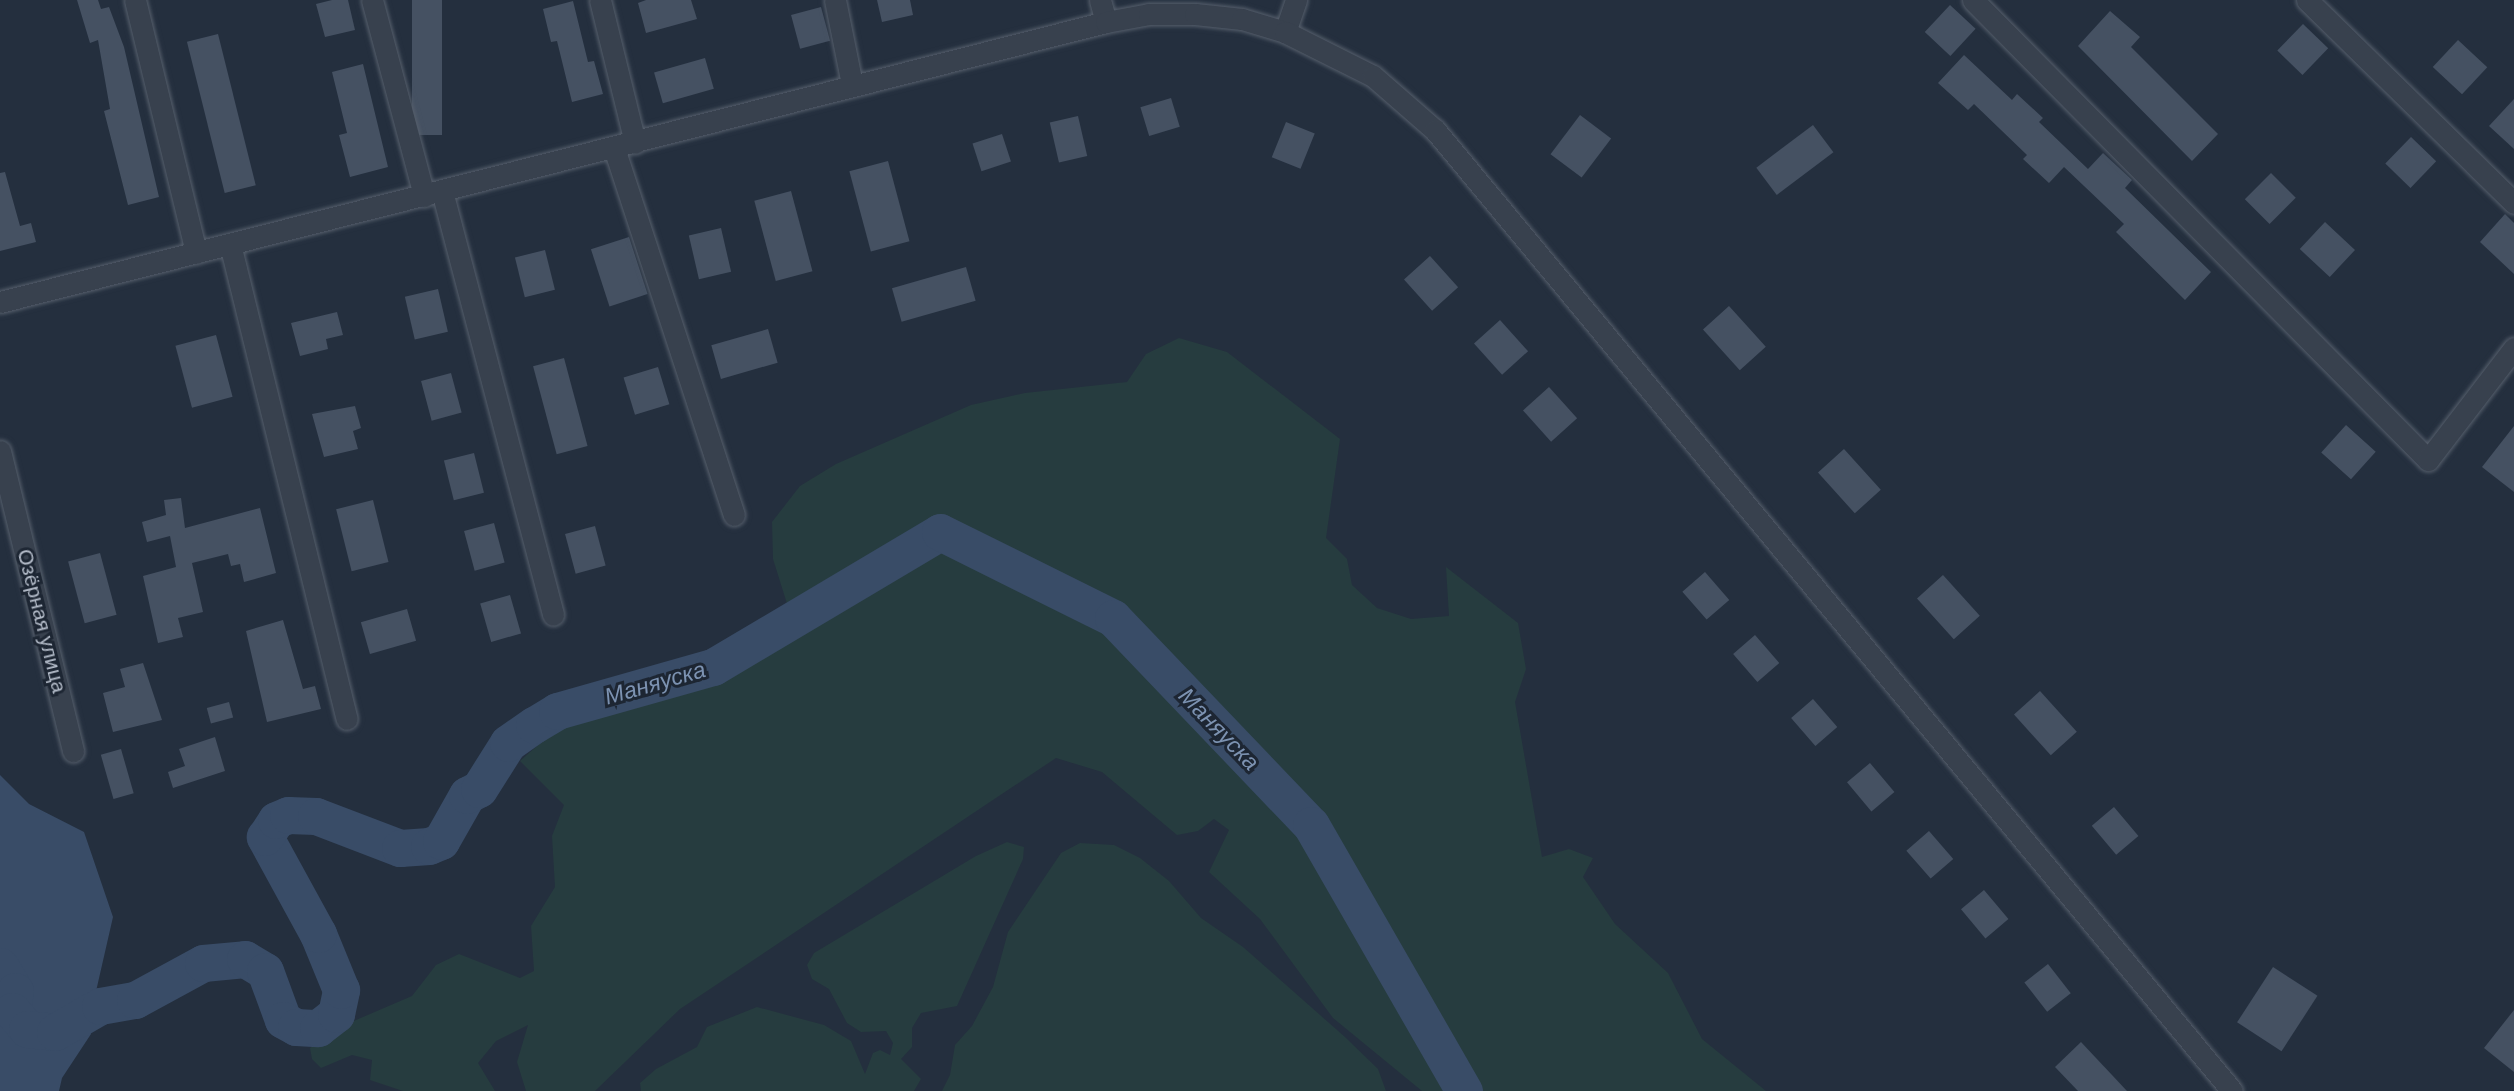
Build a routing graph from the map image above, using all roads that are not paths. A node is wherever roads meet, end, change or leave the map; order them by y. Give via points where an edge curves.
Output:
1 (135, 0) edge
2 (372, 0) edge
3 (600, 0) edge
4 (835, 0) edge
5 (1100, 0) edge
6 (1296, 0) edge
7 (1973, 0) edge
8 (2307, 0) edge
9 (1106, 22) junction
10 (1285, 32) junction
11 (852, 83) junction
12 (625, 145) junction
13 (433, 193) junction
14 (2514, 203) edge
15 (230, 244) junction
16 (196, 253) junction
17 (0, 302) edge
18 (2514, 348) edge
19 (0, 451) edge
20 (734, 514) dead end
21 (553, 615) dead end
22 (346, 719) dead end
23 (73, 751) dead end
24 (2232, 1091) edge

1 - 16 street
2 - 13 street
3 - 12 street
4 - 11 street
5 - 9 street
6 - 10 street
7 - 18 street via 2428,460
8 - 14 street
9 - 10 street via 1149,14 1195,14 1242,19
9 - 11 street
10 - 24 street via 1373,76 1435,130
11 - 12 street
12 - 13 street
12 - 20 street
13 - 15 street
13 - 21 street
15 - 16 street
15 - 22 street
16 - 17 street
19 - 23 street, Озёрная улица

